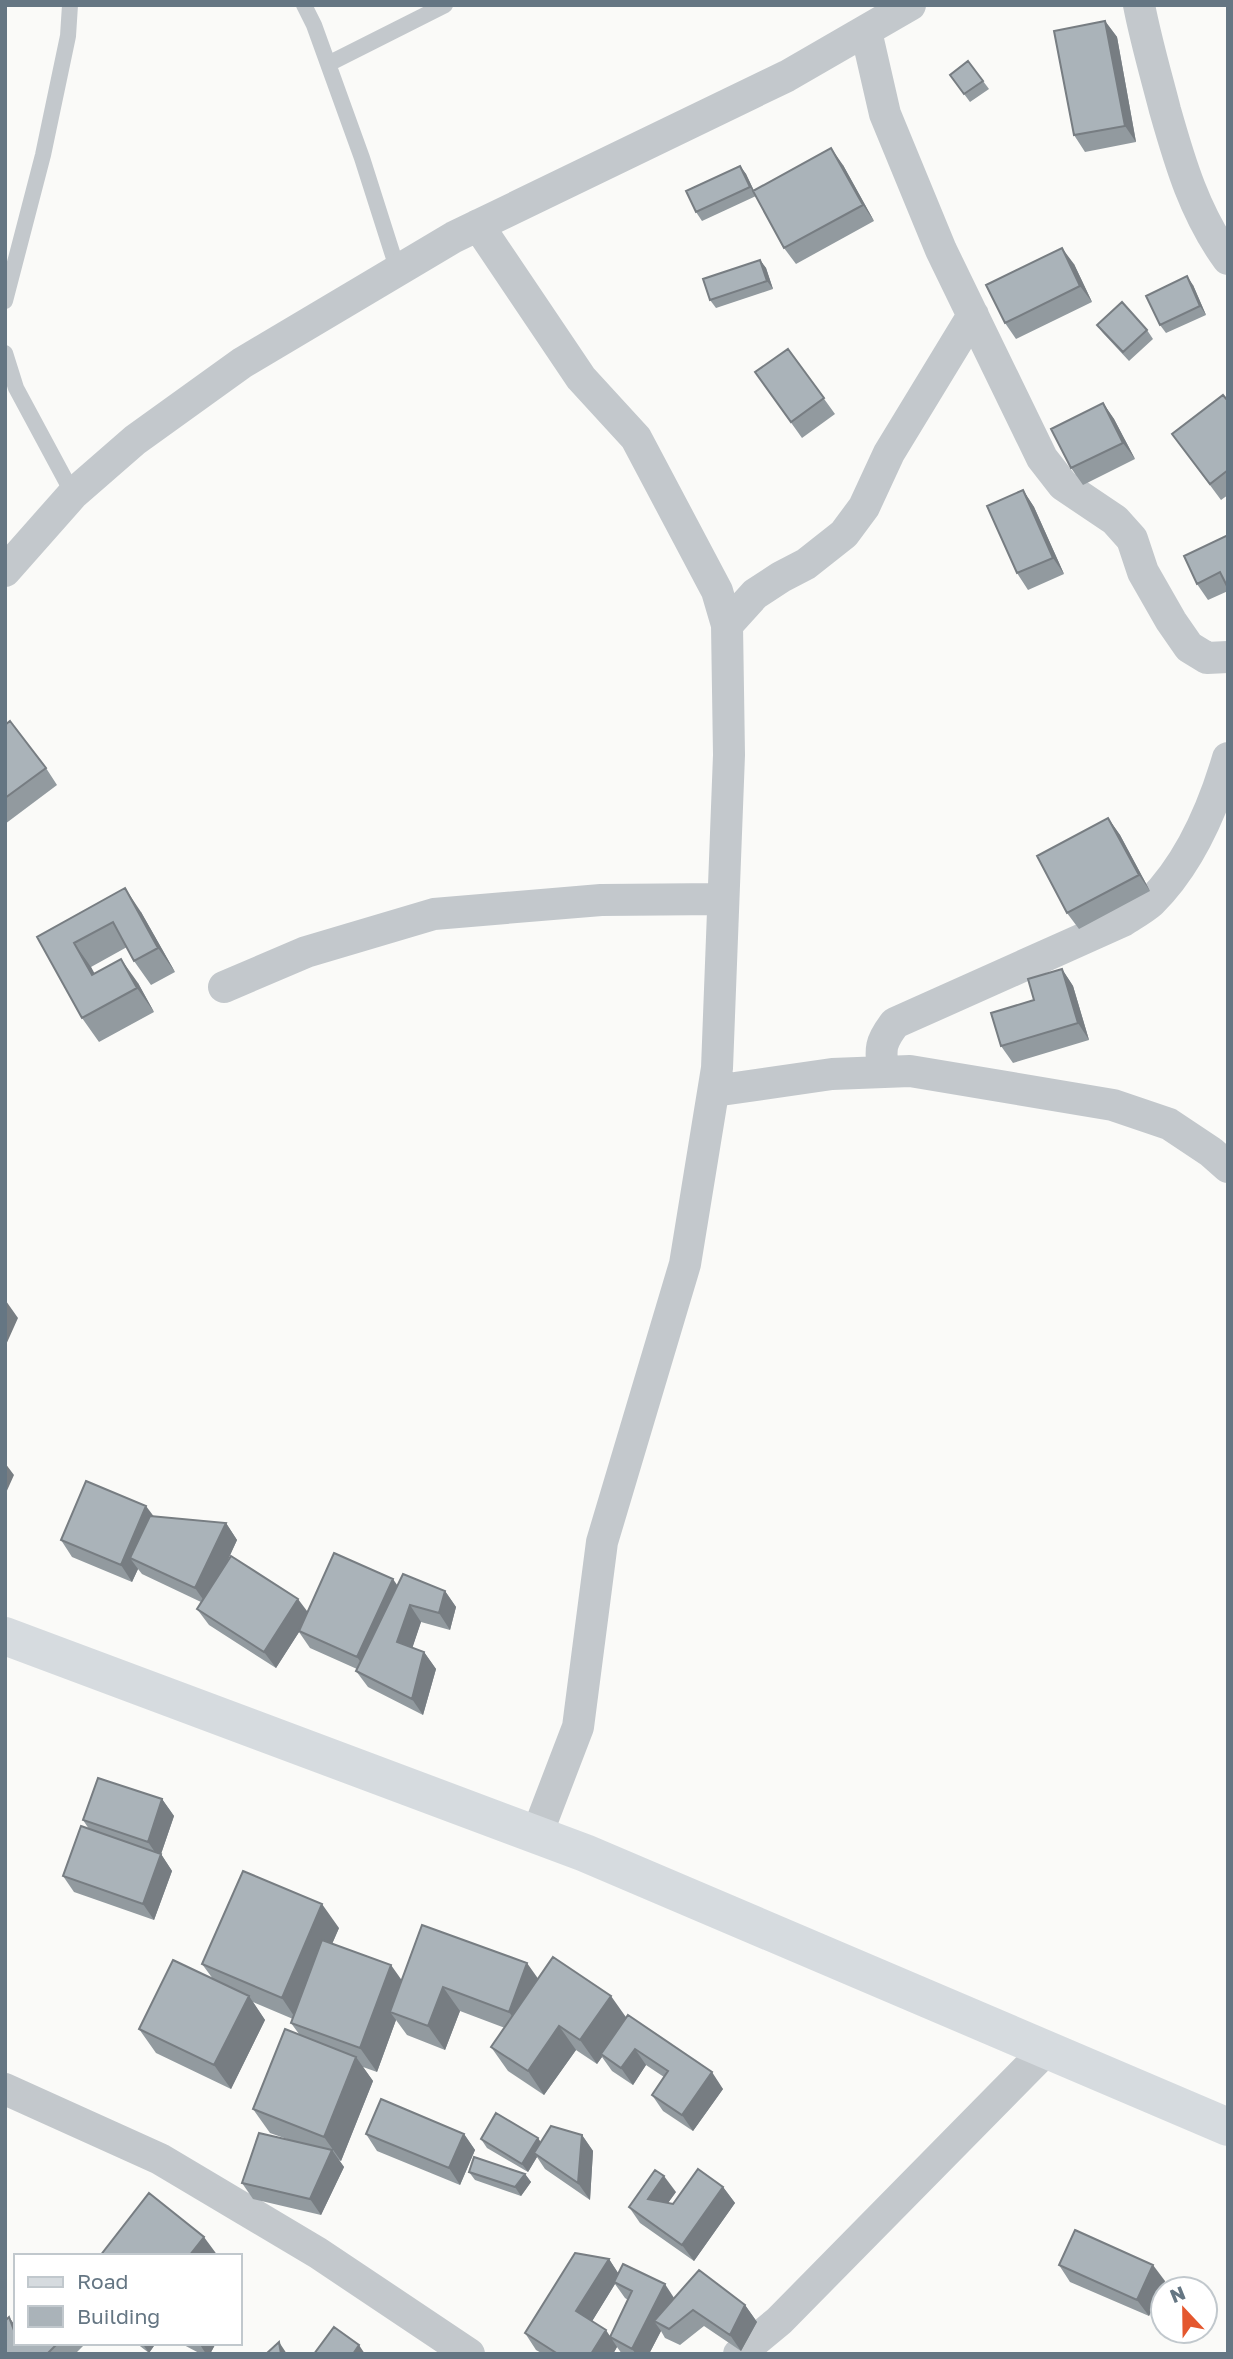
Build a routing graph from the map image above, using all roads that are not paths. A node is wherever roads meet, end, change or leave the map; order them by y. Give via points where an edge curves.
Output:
1 (70, 5) edge
2 (304, 5) edge
3 (445, 5) edge
4 (910, 5) edge
5 (1139, 5) edge
6 (866, 31) junction
7 (328, 64) junction
8 (478, 225) junction
9 (1228, 259) edge
10 (398, 271) junction
11 (5, 301) edge
12 (973, 315) junction
13 (5, 353) edge
14 (73, 494) junction
15 (5, 571) edge
16 (727, 625) junction
17 (1228, 657) edge
18 (1228, 758) edge
19 (722, 899) junction
20 (224, 987) dead end
21 (884, 1072) junction
22 (714, 1091) junction
23 (1228, 1167) edge
24 (8, 1642) edge
25 (537, 1834) junction
26 (1046, 2050) junction
27 (5, 2089) edge
28 (1228, 2127) edge
29 (469, 2354) edge
30 (739, 2354) edge

1 - 11 lane via 68,36 43,155
2 - 7 lane
3 - 7 lane
4 - 6 street
5 - 9 street via 1192,195 1212,238
6 - 8 street via 788,76
6 - 12 street via 886,114 941,250
7 - 10 lane
8 - 10 street
8 - 16 street via 581,378 636,438 717,591
10 - 14 street via 242,363 135,440
12 - 16 street via 889,453 864,507 844,534 806,564 755,594
12 - 17 street via 1042,458 1063,485 1115,520 1132,539 1143,572 1189,647 1207,658
13 - 14 lane via 16,388
14 - 15 street
16 - 19 street via 729,755
18 - 21 street via 1202,828 1178,869 1149,904 895,1023 883,1038
19 - 20 street via 601,900 434,914 306,952
19 - 22 street
21 - 22 street via 832,1074
21 - 23 street via 910,1071 1113,1105 1169,1124
22 - 25 street via 685,1264 602,1542 578,1727
24 - 25 main road
25 - 26 main road
26 - 28 main road
26 - 30 street via 779,2321
27 - 29 street via 160,2159 317,2253

